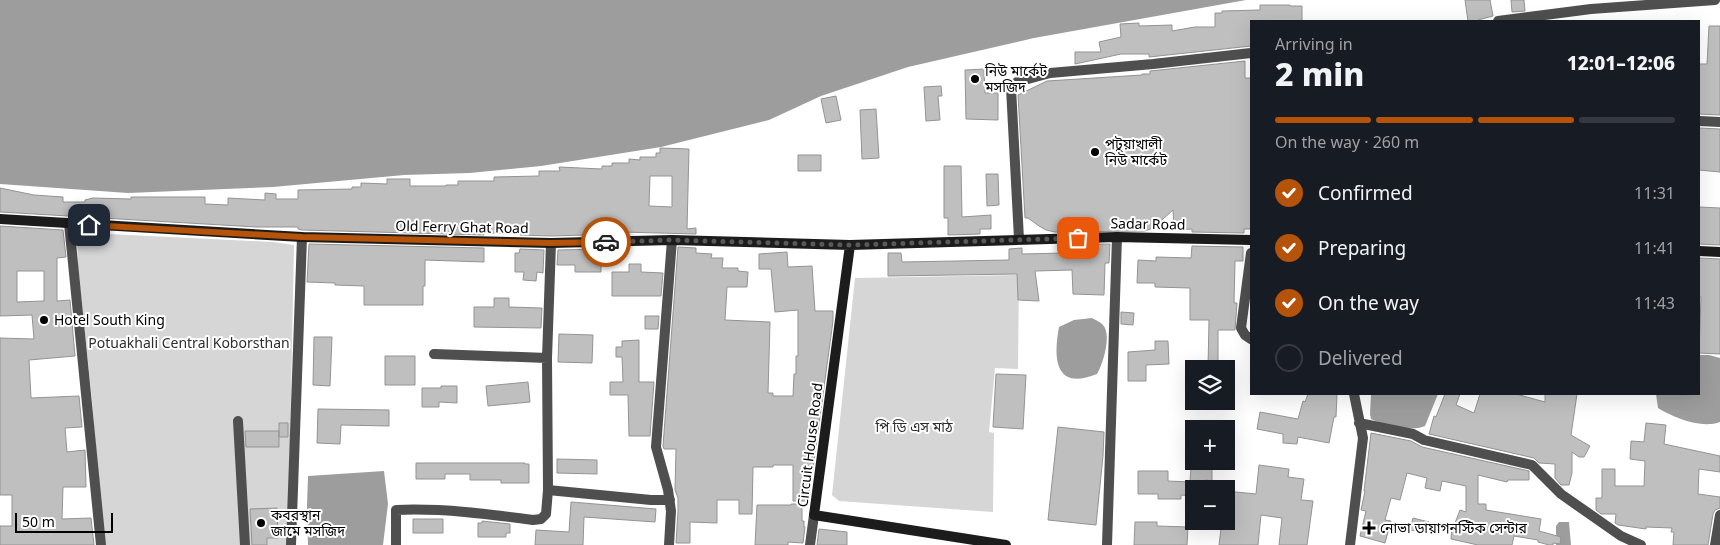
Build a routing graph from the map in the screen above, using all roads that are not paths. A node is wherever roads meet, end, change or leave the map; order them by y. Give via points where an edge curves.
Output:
1 (1715, 0) edge
2 (1506, 20) edge
3 (1250, 53) edge
4 (1700, 120) edge
5 (1720, 122) edge
6 (0, 219) edge
7 (69, 223) junction
8 (302, 237) junction
9 (1117, 237) junction
10 (672, 240) junction
11 (1020, 240) junction
12 (1250, 240) edge
13 (550, 243) junction
14 (924, 244) joint
15 (850, 245) junction
16 (1700, 251) edge
17 (1720, 252) edge
18 (1250, 260) edge
19 (1250, 338) edge
20 (434, 354) dead end
21 (547, 358) junction
22 (1354, 395) edge
23 (238, 421) dead end
24 (1359, 423) junction
25 (548, 490) junction
26 (670, 500) junction
27 (814, 515) junction
28 (1720, 515) edge
29 (101, 545) edge
30 (246, 545) edge
31 (291, 545) edge
32 (396, 545) edge
33 (668, 545) edge
34 (810, 545) edge
35 (1006, 545) edge
36 (1107, 545) edge
37 (1350, 545) edge
38 (1642, 545) edge
39 (1715, 545) edge

1 - 2 street via 1591,9
3 - 11 street via 1050,73 1017,82 1011,88
4 - 5 street
6 - 7 street, Old Ferry Ghat Road
7 - 8 street, Old Ferry Ghat Road
7 - 29 street
8 - 13 street, Old Ferry Ghat Road
8 - 31 street
9 - 11 street, Sadar Road
9 - 12 street, Sadar Road
9 - 36 street
10 - 13 street, Old Ferry Ghat Road
10 - 15 street, Old Ferry Ghat Road
10 - 26 street via 656,447
11 - 14 street, Sadar Road
13 - 21 street
14 - 15 street, Old Ferry Ghat Road
15 - 27 street, Circuit House Road
16 - 17 street
18 - 19 street via 1241,328
20 - 21 street
21 - 25 street
22 - 24 street
23 - 30 street
24 - 37 street via 1363,438
24 - 38 street via 1532,465 1561,494 1621,536
25 - 26 street
25 - 32 street via 546,514 541,519 462,511 396,510
26 - 33 street
27 - 34 street
27 - 35 street, Circuit House Road
28 - 39 street

